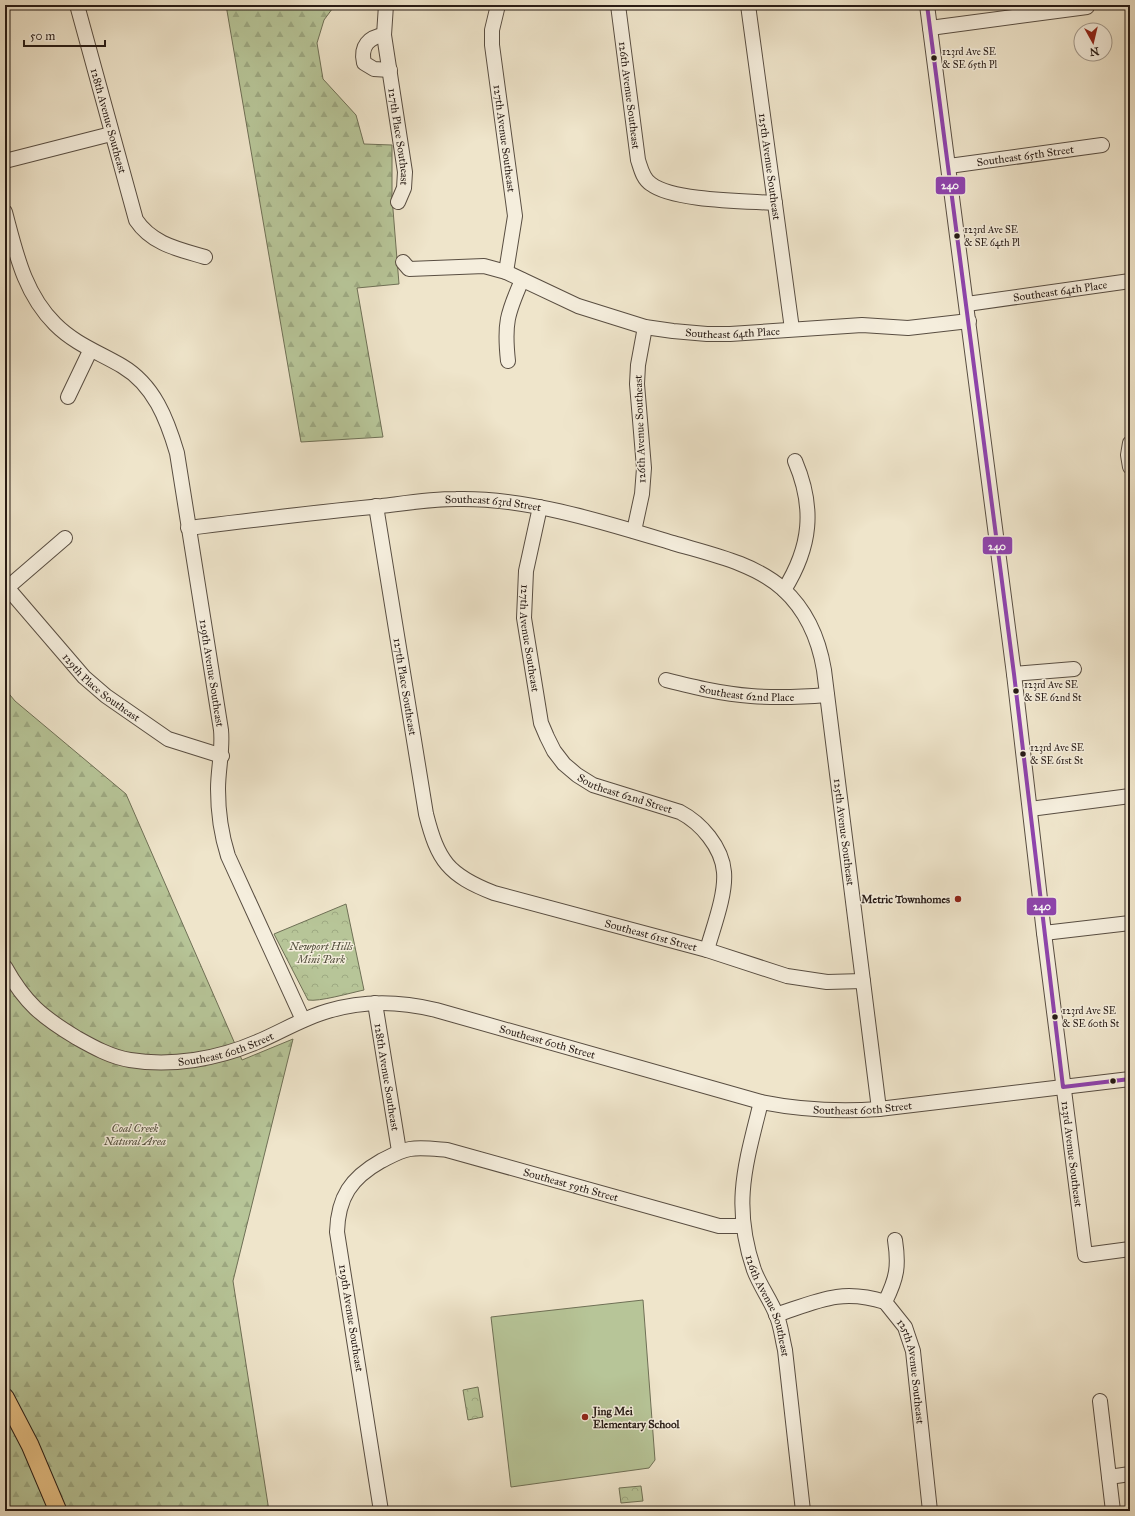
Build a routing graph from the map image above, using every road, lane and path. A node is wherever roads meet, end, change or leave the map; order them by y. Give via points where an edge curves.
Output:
1 (77, 5) edge
2 (386, 5) edge
3 (498, 5) edge
4 (618, 5) edge
5 (748, 5) edge
6 (928, 5) edge
7 (1087, 7) dead end
8 (930, 28) junction
9 (384, 35) junction
10 (390, 70) junction
11 (111, 134) junction
12 (1102, 145) dead end
13 (5, 161) edge
14 (949, 166) junction
15 (398, 202) dead end
16 (775, 203) junction
17 (5, 212) edge
18 (205, 257) dead end
19 (403, 262) dead end
20 (506, 272) junction
21 (522, 280) junction
22 (1130, 281) edge
23 (967, 304) junction
24 (969, 321) junction
25 (644, 327) junction
26 (792, 329) junction
27 (90, 351) junction
28 (508, 361) dead end
29 (68, 397) dead end
30 (1130, 443) edge
31 (795, 461) dead end
32 (1130, 467) edge
33 (376, 506) junction
34 (540, 507) junction
35 (188, 528) junction
36 (634, 532) junction
37 (65, 538) dead end
38 (6, 587) edge
39 (784, 590) junction
40 (1074, 669) dead end
41 (1014, 674) junction
42 (666, 680) dead end
43 (827, 695) junction
44 (222, 756) junction
45 (564, 764) joint
46 (1130, 796) edge
47 (1030, 809) junction
48 (446, 864) joint
49 (1130, 923) edge
50 (1044, 933) junction
51 (707, 950) junction
52 (5, 968) edge
53 (863, 981) junction
54 (375, 1003) junction
55 (303, 1020) junction
56 (1130, 1079) edge
57 (1063, 1087) junction
58 (761, 1102) junction
59 (879, 1109) junction
60 (399, 1151) junction
61 (743, 1226) junction
62 (895, 1240) dead end
63 (1130, 1249) edge
64 (885, 1302) junction
65 (776, 1315) junction
66 (5, 1397) edge
67 (1100, 1401) dead end
68 (1130, 1474) edge
69 (1109, 1477) junction
70 (58, 1511) edge
71 (382, 1511) edge
72 (803, 1511) edge
73 (930, 1511) edge
74 (1113, 1511) edge

1 - 11 street, 128th Avenue Southeast
2 - 9 street, 127th Place Southeast
3 - 20 street, 127th Avenue Southeast via 492,30 492,45 516,216
4 - 16 street, 126th Avenue Southeast via 638,160 649,184 667,193
5 - 16 street, 125th Avenue Southeast
6 - 8 street, 123rd Avenue Southeast
7 - 8 street
8 - 14 street, 123rd Avenue Southeast
9 - 10 street, 127th Place Southeast
9 - 10 street via 375,36 367,42 362,56 364,63 374,69
10 - 15 street, 127th Place Southeast via 404,172 404,188
11 - 13 street
11 - 18 street, 128th Avenue Southeast via 136,220 147,234 169,246
12 - 14 street, Southeast 65th Street
14 - 23 street, 123rd Avenue Southeast
16 - 26 street, 125th Avenue Southeast
17 - 27 street, 129th Avenue Southeast via 19,266 32,295 55,324
19 - 20 street via 409,269 471,265
20 - 21 street, Southeast 64th Place
21 - 25 street, Southeast 64th Place via 578,306
21 - 28 street via 505,326
22 - 23 street, Southeast 64th Place
23 - 24 street, 123rd Avenue Southeast
24 - 26 street, Southeast 64th Place via 908,328 862,325
24 - 41 street, 123rd Avenue Southeast
25 - 26 street, Southeast 64th Place via 707,334
25 - 36 street, 126th Avenue Southeast via 637,384 644,468 642,494
27 - 29 street
27 - 35 street, 129th Avenue Southeast via 122,366 140,380 157,400 176,454
30 - 32 street
31 - 39 street via 807,494 808,518 800,562
33 - 34 street, Southeast 63rd Street via 456,498
33 - 35 street, Southeast 63rd Street
33 - 48 street, 127th Place Southeast via 426,814 432,839
34 - 36 street, Southeast 63rd Street
34 - 45 street, 127th Avenue Southeast via 526,571 524,618 541,723 554,751
35 - 44 street, 129th Avenue Southeast via 221,730
36 - 39 street, Southeast 63rd Street via 730,560 761,574
37 - 38 street
38 - 44 street, 129th Place Southeast via 84,677 106,696 168,739
39 - 43 street, 125th Avenue Southeast via 799,607 821,651
40 - 41 street
41 - 47 street, 123rd Avenue Southeast
42 - 43 street, Southeast 62nd Place via 749,696 773,698
43 - 53 street, 125th Avenue Southeast
44 - 55 street, 129th Avenue Southeast via 218,787 223,840
45 - 51 street, Southeast 62nd Street via 593,785 690,817 712,841 722,861 724,872 721,897
46 - 47 street
47 - 50 street, 123rd Avenue Southeast
48 - 51 street, Southeast 61st Street via 476,886 494,892
49 - 50 street
50 - 57 street, 123rd Avenue Southeast
51 - 53 street, Southeast 61st Street via 807,980
52 - 55 street, Southeast 60th Street via 23,998 38,1012 92,1047 129,1060 196,1060 256,1043
53 - 59 street, 125th Avenue Southeast
54 - 55 street, Southeast 60th Street via 348,1006
54 - 58 street, Southeast 60th Street via 411,1004 436,1010
54 - 60 street, 128th Avenue Southeast
56 - 57 street, Southeast 60th Street
57 - 59 street, Southeast 60th Street
57 - 63 street, 123rd Avenue Southeast via 1085,1255
58 - 59 street, Southeast 60th Street via 822,1111
58 - 61 street, 126th Avenue Southeast via 744,1177
60 - 61 street, Southeast 59th Street via 411,1148 446,1150 719,1226
60 - 71 street, 129th Avenue Southeast via 366,1170 355,1180 346,1192 338,1216 337,1232
61 - 65 street, 126th Avenue Southeast via 755,1272
62 - 64 street via 898,1268
64 - 65 street via 868,1297 837,1295
64 - 73 street, 125th Avenue Southeast via 905,1327 913,1351
65 - 72 street, 126th Avenue Southeast via 785,1350
66 - 70 main road via 33,1451
67 - 69 street
68 - 69 street
69 - 74 street

